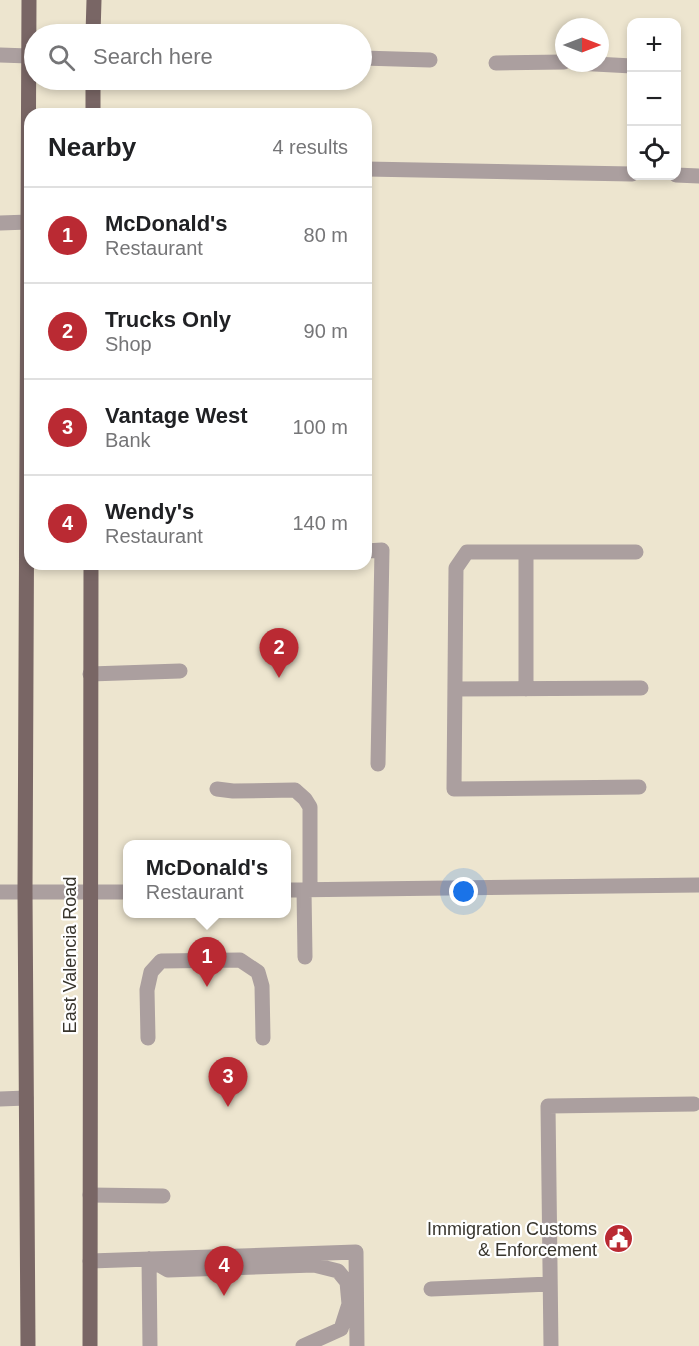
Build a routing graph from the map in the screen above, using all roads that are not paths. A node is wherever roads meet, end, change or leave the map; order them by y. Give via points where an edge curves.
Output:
1 (29, 0) edge
2 (94, 0) edge
3 (29, 24) edge
4 (93, 24) edge
5 (0, 55) edge
6 (24, 56) edge
7 (372, 58) edge
8 (430, 60) dead end
9 (555, 62) edge
10 (496, 63) dead end
11 (609, 65) edge
12 (627, 66) edge
13 (28, 90) edge
14 (93, 90) edge
15 (28, 108) edge
16 (93, 108) edge
17 (372, 169) edge
18 (627, 174) edge
19 (681, 175) edge
20 (699, 176) edge
21 (24, 222) edge
22 (0, 223) edge
23 (372, 551) edge
24 (526, 552) junction
25 (636, 552) dead end
26 (27, 570) edge
27 (91, 570) edge
28 (180, 671) dead end
29 (90, 674) junction
30 (641, 688) dead end
31 (455, 689) junction
32 (526, 689) junction
33 (378, 764) dead end
34 (639, 787) dead end
35 (217, 789) dead end
36 (699, 885) edge
37 (291, 890) edge
38 (307, 890) junction
39 (0, 892) edge
40 (25, 892) junction
41 (90, 892) junction
42 (123, 892) edge
43 (305, 957) dead end
44 (148, 1038) dead end
45 (263, 1038) dead end
46 (26, 1098) junction
47 (0, 1099) edge
48 (693, 1104) dead end
49 (90, 1195) junction
50 (163, 1196) dead end
51 (149, 1259) junction
52 (90, 1261) junction
53 (550, 1284) junction
54 (431, 1289) dead end
55 (28, 1346) edge
56 (90, 1346) edge
57 (150, 1346) edge
58 (303, 1346) edge
59 (357, 1346) edge
60 (551, 1346) edge

1 - 3 main road
2 - 4 main road
5 - 6 street
7 - 8 street
9 - 10 street
11 - 12 street
13 - 15 main road
14 - 16 main road
17 - 18 street
19 - 20 street
21 - 22 street
23 - 33 street via 382,550
24 - 25 street
24 - 31 street via 467,552 456,568
24 - 32 street
26 - 40 main road
27 - 29 main road, East Valencia Road
28 - 29 street
29 - 41 main road, East Valencia Road
30 - 32 street
31 - 32 street
31 - 34 street via 454,789
35 - 38 street via 295,790 305,799 310,807
36 - 38 street
37 - 38 street
38 - 43 street
39 - 40 street
40 - 41 street
40 - 46 main road
41 - 42 street
41 - 49 main road, East Valencia Road
44 - 45 street via 147,990 151,972 161,961 240,960 258,972
46 - 47 street
46 - 55 main road
48 - 53 street via 548,1106
49 - 50 street
49 - 52 main road, East Valencia Road
51 - 52 street
51 - 57 street
51 - 58 street via 168,1270 314,1265 338,1271 346,1282 350,1304 341,1329
51 - 59 street via 356,1252
52 - 56 main road, East Valencia Road
53 - 54 street
53 - 60 street

